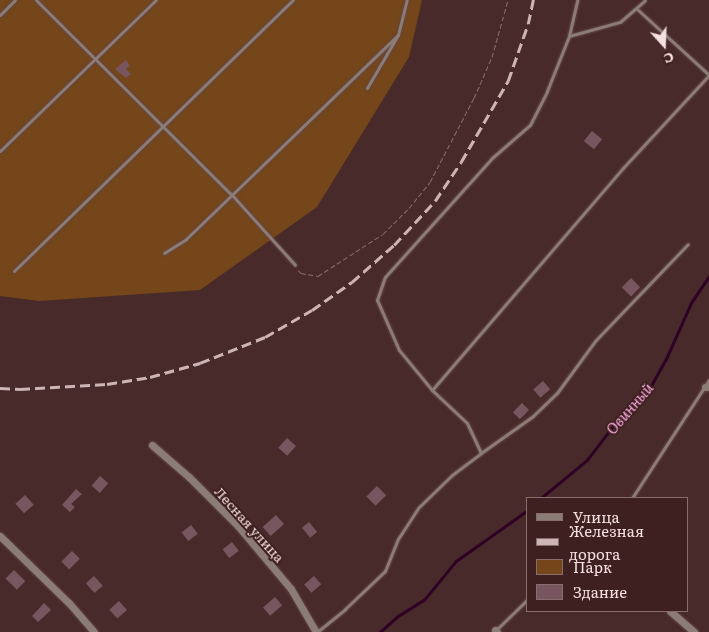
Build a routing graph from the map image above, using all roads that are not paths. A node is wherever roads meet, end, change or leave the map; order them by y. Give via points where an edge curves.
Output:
1 (16, 0) edge
2 (36, 0) edge
3 (156, 0) edge
4 (293, 0) edge
5 (406, 0) edge
6 (577, 0) edge
7 (645, 0) edge
8 (637, 9) junction
9 (0, 15) edge
10 (398, 35) junction
11 (569, 36) junction
12 (96, 58) junction
13 (709, 75) edge
14 (367, 88) dead end
15 (163, 126) junction
16 (0, 151) edge
17 (232, 195) junction
18 (688, 244) dead end
19 (164, 253) dead end
20 (295, 265) road end
21 (14, 271) dead end
22 (708, 384) edge
23 (432, 390) junction
24 (152, 446) dead end
25 (481, 453) junction
26 (633, 497) edge
27 (0, 536) edge
28 (526, 601) edge
29 (671, 612) edge
30 (94, 632) edge
31 (316, 632) edge
32 (495, 632) edge
33 (694, 632) edge

1 - 9 lane
2 - 12 lane
3 - 12 lane
4 - 15 lane
5 - 10 lane
6 - 11 lane
7 - 8 lane
8 - 11 lane via 620,22
8 - 13 lane
10 - 14 lane
10 - 17 lane
11 - 23 lane via 530,125 492,158 381,285 377,300 393,341
12 - 15 lane
12 - 16 lane
13 - 23 lane via 623,168
15 - 17 lane
15 - 21 lane
17 - 19 lane via 186,239
17 - 20 lane
18 - 25 lane via 595,342 557,393 533,416
22 - 26 lane
23 - 25 lane via 467,423
24 - 31 street, Лесная улица via 189,477 238,526 291,589
25 - 31 lane via 424,501 398,539 385,570
27 - 30 street
28 - 32 lane
29 - 33 street

